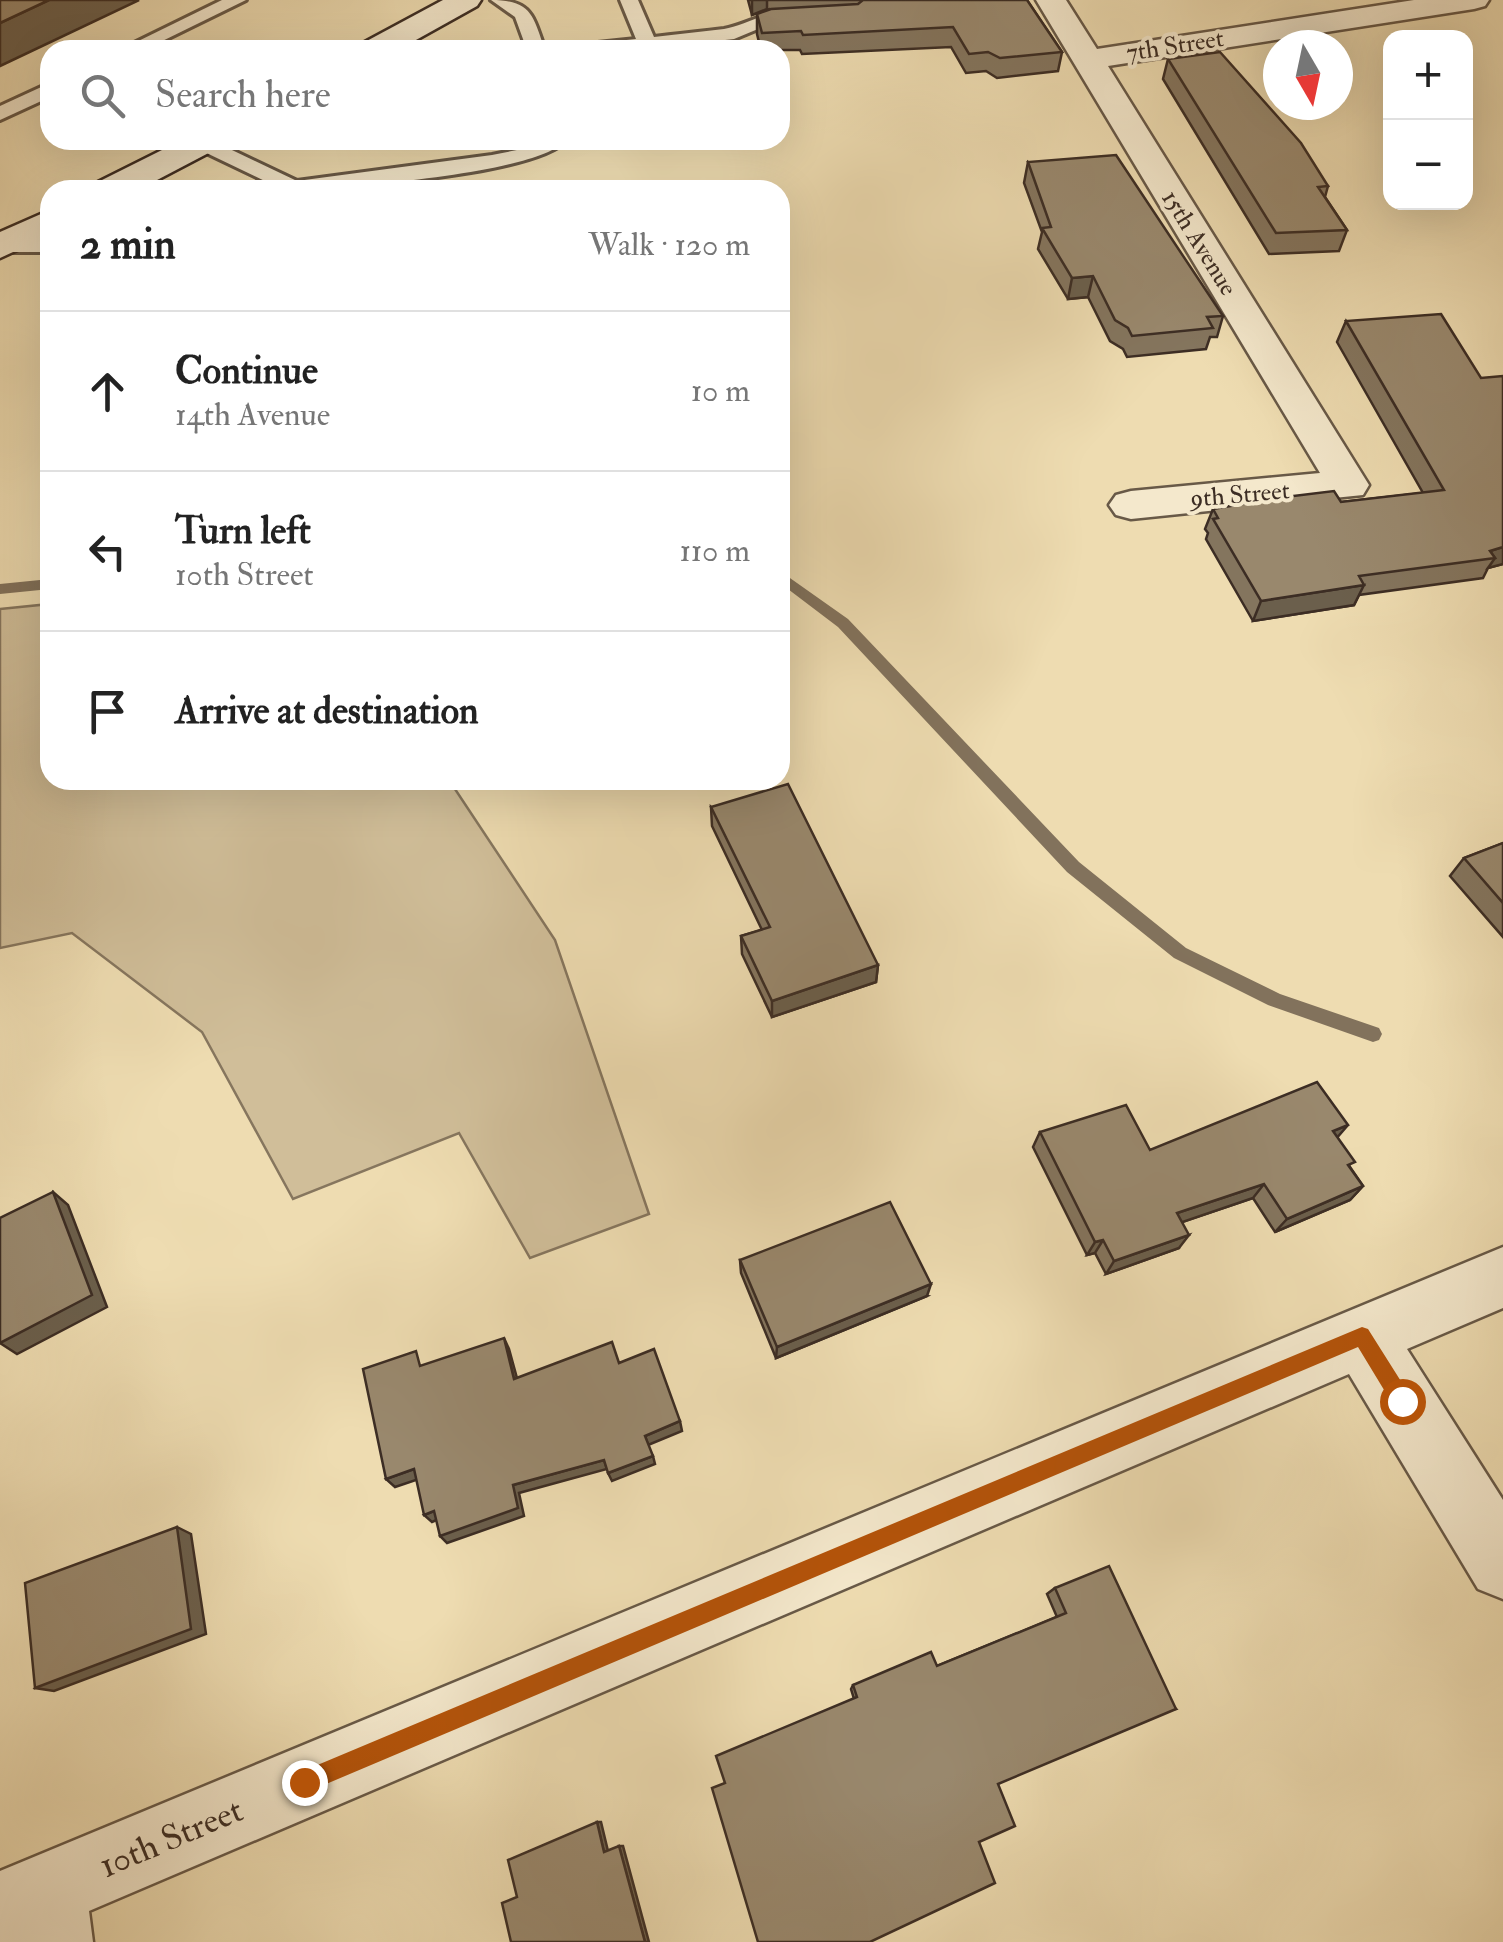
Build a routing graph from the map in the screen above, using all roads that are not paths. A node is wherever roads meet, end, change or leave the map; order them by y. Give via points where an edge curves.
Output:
1 (237, 0) edge
2 (466, 0) edge
3 (500, 0) edge
4 (629, 0) edge
5 (1051, 0) edge
6 (1474, 0) edge
7 (769, 9) edge
8 (821, 16) edge
9 (151, 40) edge
10 (392, 40) edge
11 (533, 40) edge
12 (646, 40) edge
13 (676, 40) edge
14 (1087, 60) junction
15 (40, 94) edge
16 (0, 114) edge
17 (188, 150) edge
18 (218, 150) edge
19 (539, 150) edge
20 (130, 180) edge
21 (268, 180) edge
22 (344, 180) edge
23 (40, 226) edge
24 (40, 245) edge
25 (0, 247) edge
26 (1348, 485) joint
27 (1131, 504) dead end
28 (1503, 1277) edge
29 (1362, 1336) junction
30 (1503, 1564) edge
31 (34, 1914) edge

1 - 9 lane
2 - 10 street
3 - 11 lane via 524,14
4 - 12 lane
5 - 14 street, 15th Avenue
6 - 14 street, 7th Street
7 - 8 lane
7 - 13 lane via 734,34
14 - 26 street, 15th Avenue
15 - 16 lane
17 - 20 street
18 - 21 lane
19 - 22 lane
23 - 25 street
24 - 25 lane
26 - 27 street, 9th Street
28 - 29 street, 10th Street
29 - 30 street
29 - 31 street, 10th Street

